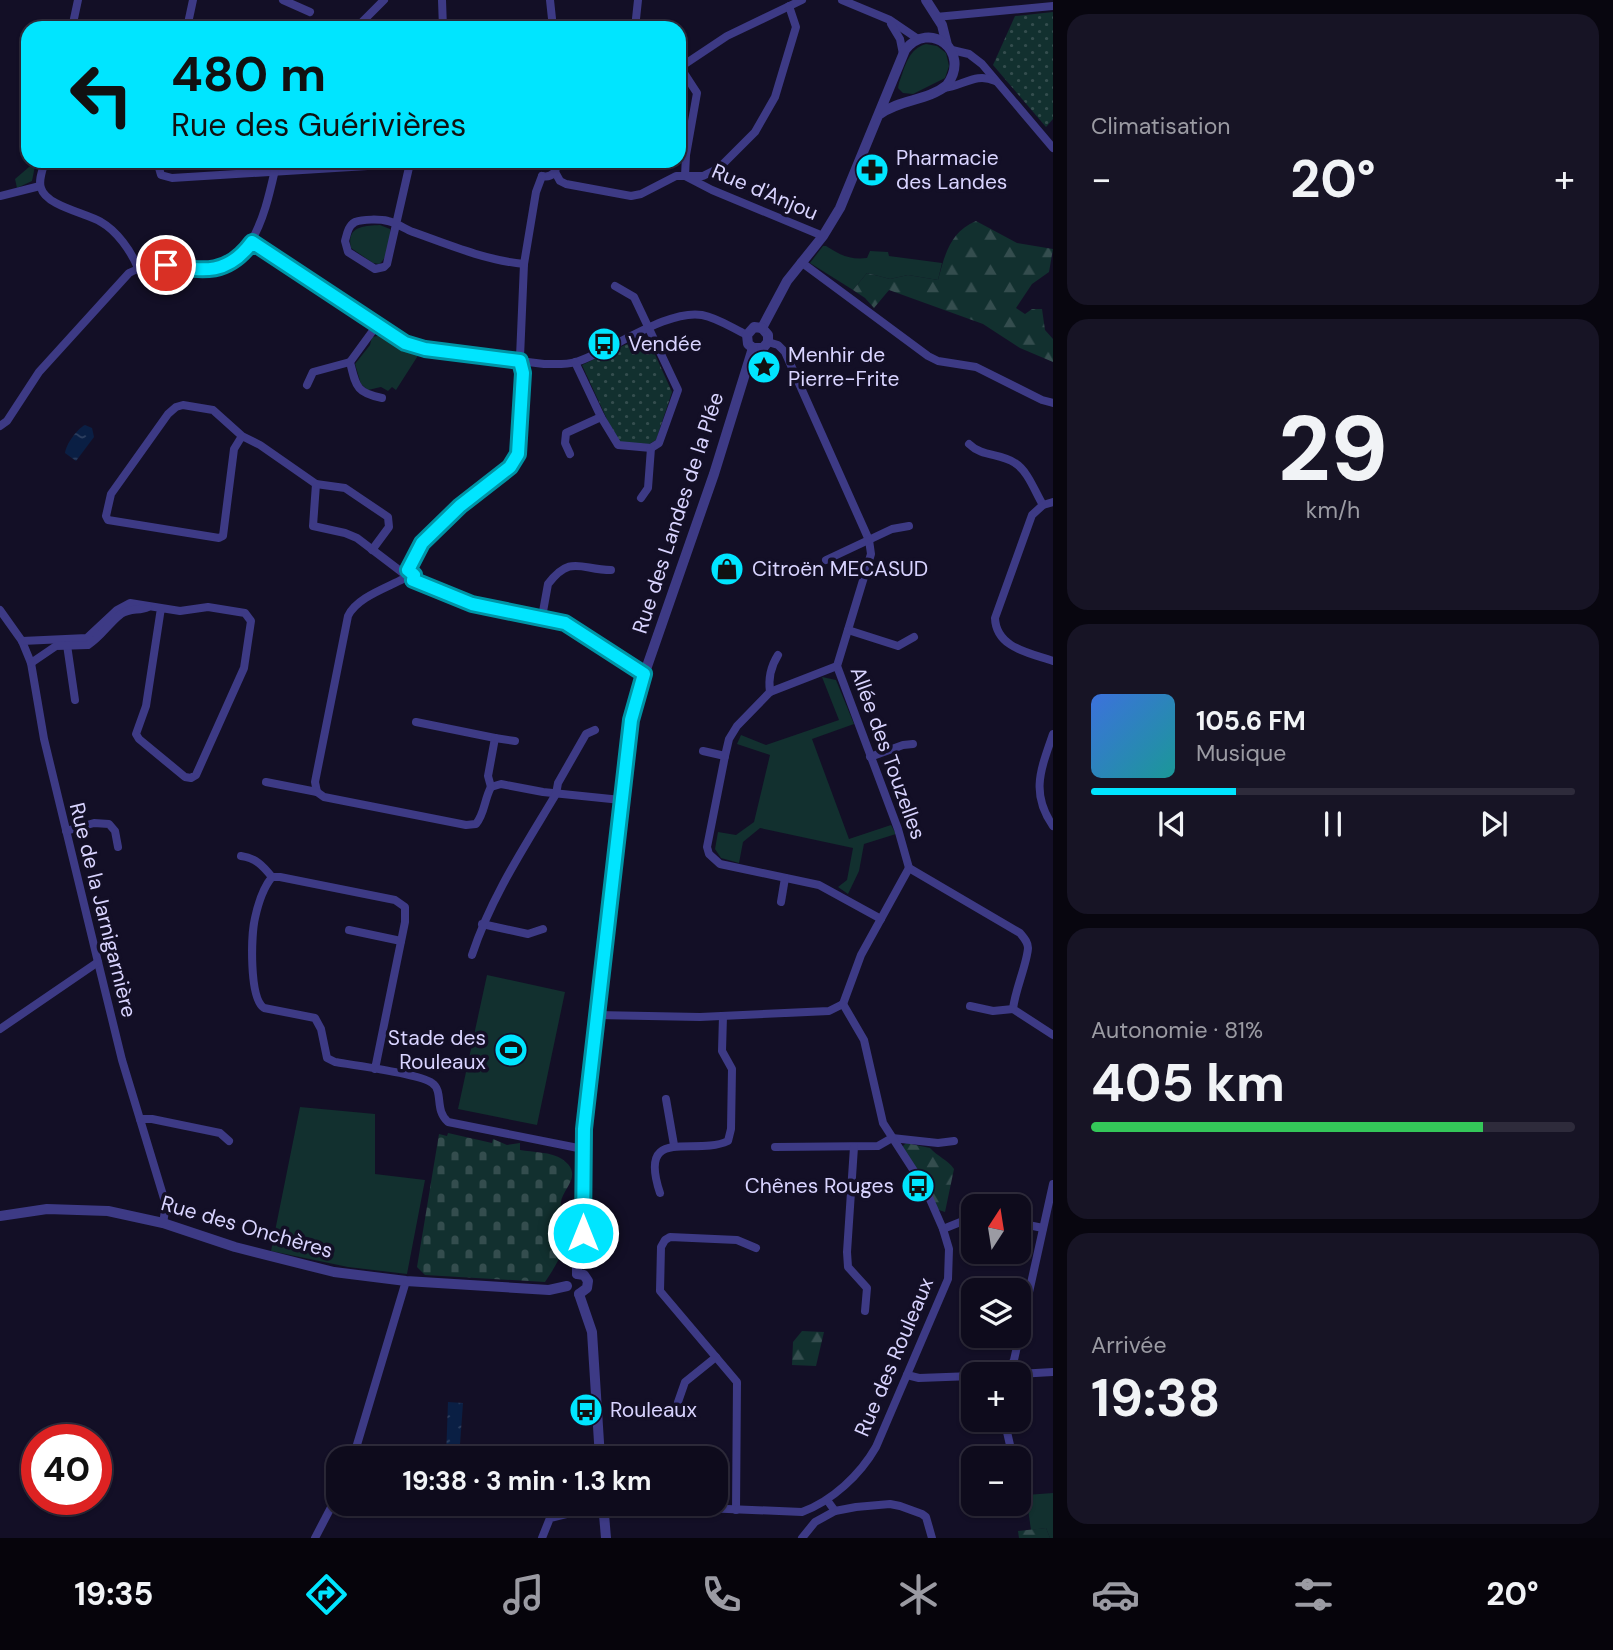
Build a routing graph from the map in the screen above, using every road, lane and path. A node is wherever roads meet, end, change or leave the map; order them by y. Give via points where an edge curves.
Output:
1 (78, 0) edge
2 (193, 0) edge
3 (283, 0) edge
4 (384, 0) edge
5 (442, 0) edge
6 (550, 0) edge
7 (638, 0) edge
8 (802, 0) edge
9 (842, 0) edge
10 (926, 0) edge
11 (789, 6) junction
12 (1053, 6) edge
13 (310, 12) dead end
14 (935, 15) junction
15 (884, 18) junction
16 (74, 21) edge
17 (188, 21) edge
18 (363, 21) edge
19 (443, 21) edge
20 (553, 21) edge
21 (636, 21) edge
22 (923, 38) junction
23 (950, 47) junction
24 (968, 54) junction
25 (903, 55) junction
26 (686, 63) edge
27 (686, 76) edge
28 (970, 80) junction
29 (995, 81) junction
30 (890, 88) junction
31 (944, 88) junction
32 (907, 101) junction
33 (880, 114) junction
34 (1053, 148) edge
35 (686, 155) edge
36 (44, 168) edge
37 (159, 168) edge
38 (275, 168) edge
39 (334, 168) edge
40 (409, 168) edge
41 (537, 168) edge
42 (555, 168) edge
43 (685, 168) edge
44 (274, 172) junction
45 (555, 172) junction
46 (542, 176) junction
47 (685, 176) junction
48 (40, 187) junction
49 (0, 196) edge
50 (396, 224) junction
51 (822, 236) junction
52 (252, 242) junction
53 (801, 262) junction
54 (524, 264) junction
55 (138, 268) junction
56 (615, 286) dead end
57 (377, 325) junction
58 (649, 328) junction
59 (762, 328) junction
60 (747, 335) junction
61 (768, 342) junction
62 (753, 348) junction
63 (520, 361) junction
64 (351, 362) junction
65 (575, 362) junction
66 (307, 385) dead end
67 (382, 398) dead end
68 (1053, 403) edge
69 (601, 417) junction
70 (0, 426) edge
71 (242, 436) junction
72 (970, 444) dead end
73 (651, 448) junction
74 (570, 454) dead end
75 (316, 484) junction
76 (641, 498) dead end
77 (1053, 502) edge
78 (1043, 505) junction
79 (909, 526) dead end
80 (869, 540) junction
81 (372, 550) junction
82 (826, 560) dead end
83 (611, 570) dead end
84 (405, 574) junction
85 (148, 607) junction
86 (161, 608) junction
87 (0, 610) edge
88 (542, 617) junction
89 (848, 630) junction
90 (914, 637) dead end
91 (22, 641) junction
92 (67, 645) junction
93 (778, 655) dead end
94 (1053, 661) edge
95 (31, 663) junction
96 (837, 666) junction
97 (644, 674) junction
98 (770, 692) junction
99 (75, 699) dead end
100 (416, 722) dead end
101 (596, 730) dead end
102 (1053, 734) edge
103 (495, 738) junction
104 (515, 741) dead end
105 (913, 744) dead end
106 (703, 751) dead end
107 (724, 755) junction
108 (870, 757) junction
109 (266, 782) dead end
110 (491, 787) junction
111 (317, 792) junction
112 (556, 793) junction
113 (621, 800) junction
114 (1053, 826) edge
115 (66, 831) junction
116 (118, 847) dead end
117 (241, 856) dead end
118 (909, 867) junction
119 (272, 877) junction
120 (785, 878) junction
121 (781, 902) dead end
122 (881, 919) junction
123 (482, 924) junction
124 (349, 929) dead end
125 (543, 929) dead end
126 (401, 941) junction
127 (472, 955) dead end
128 (98, 962) junction
129 (843, 1004) junction
130 (970, 1006) dead end
131 (1013, 1009) junction
132 (596, 1015) junction
133 (723, 1016) junction
134 (0, 1029) edge
135 (1053, 1035) edge
136 (375, 1069) junction
137 (666, 1100) dead end
138 (140, 1119) junction
139 (892, 1138) junction
140 (229, 1141) dead end
141 (954, 1142) dead end
142 (674, 1145) junction
143 (775, 1147) dead end
144 (854, 1147) junction
145 (583, 1149) junction
146 (1053, 1184) edge
147 (660, 1193) dead end
148 (1050, 1211) edge
149 (0, 1216) edge
150 (961, 1222) edge
151 (163, 1223) junction
152 (1031, 1225) edge
153 (1043, 1227) junction
154 (943, 1229) junction
155 (756, 1248) dead end
156 (577, 1273) junction
157 (406, 1281) junction
158 (568, 1286) junction
159 (579, 1294) junction
160 (865, 1311) dead end
161 (716, 1357) junction
162 (1013, 1362) edge
163 (1053, 1372) edge
164 (1031, 1373) edge
165 (907, 1375) junction
166 (961, 1376) edge
167 (678, 1402) dead end
168 (357, 1446) edge
169 (599, 1446) edge
170 (827, 1500) junction
171 (728, 1510) edge
172 (736, 1510) junction
173 (835, 1511) junction
174 (326, 1516) edge
175 (558, 1516) edge
176 (604, 1516) edge
177 (315, 1538) edge
178 (542, 1538) edge
179 (606, 1538) edge
180 (802, 1538) edge
181 (932, 1538) edge

1 - 16 street
2 - 17 street
3 - 13 street
4 - 18 street
5 - 19 street
6 - 20 street
7 - 21 street
8 - 11 street
9 - 15 street
10 - 14 street
11 - 26 street
11 - 47 street via 796,25 775,97 763,120 719,168 703,176
12 - 14 street
14 - 22 street
14 - 23 street
15 - 22 street
15 - 25 street via 897,32
22 - 23 street via 942,40
22 - 25 street via 909,45
23 - 24 street
23 - 31 street via 956,67
24 - 28 street via 973,66
24 - 29 street
25 - 30 street
27 - 35 street, Rue d'Anjou via 697,93
28 - 29 street via 981,76
28 - 31 street
29 - 34 street
30 - 32 street via 893,96
30 - 33 street
31 - 32 street
32 - 33 street
33 - 51 street via 840,208
36 - 48 street
37 - 44 street via 161,175 172,178
38 - 44 street
39 - 44 street
40 - 50 street
41 - 46 street
42 - 45 street
43 - 47 street, Rue d'Anjou
44 - 52 street
45 - 46 street
45 - 47 street via 566,184 623,196 641,194 666,179
46 - 54 street
47 - 51 street, Rue d'Anjou
48 - 49 street
48 - 55 street via 45,196 66,208 104,223 132,253
50 - 50 street via 389,259 380,269 348,252 349,228 359,221
50 - 54 street via 482,256
51 - 53 street
52 - 55 street via 234,260 211,270 158,265
52 - 57 street
53 - 59 street
53 - 68 street via 928,356 976,367
54 - 63 street
55 - 70 street via 118,282 39,372
56 - 58 street via 634,297
57 - 63 street via 405,343 425,349
57 - 64 street
58 - 60 street via 682,315 702,315
58 - 65 street
58 - 73 street via 678,390 663,435
59 - 60 street via 754,327
59 - 61 street
60 - 62 street
61 - 62 street via 763,348
61 - 80 street via 785,352
62 - 97 street, Rue des Landes de la Plée
63 - 65 street
63 - 84 street via 518,454 510,467 422,543
64 - 66 street via 313,372
64 - 67 street via 356,386 368,396
65 - 69 street
69 - 73 street via 618,445
69 - 74 street via 566,433
71 - 71 street via 213,410 176,407 111,494 108,520 223,536 234,449
71 - 75 street
72 - 78 street via 977,452 1017,463
73 - 76 street via 648,488
75 - 81 street via 313,526 345,533
75 - 81 street via 345,488 388,517 389,527
77 - 78 street
78 - 94 street via 1028,521 995,623 1004,642
79 - 80 street
80 - 82 street
80 - 89 street, Allée des Touzelles via 871,554
81 - 84 street
83 - 88 street via 570,565 548,584
84 - 88 street via 472,604
84 - 111 street via 351,608 315,782
85 - 86 street
85 - 91 street via 136,603 122,606 87,638
85 - 92 street via 127,611 88,645
86 - 86 street via 208,607 245,613 251,621 244,668 191,778 136,734 146,706
87 - 91 street, Rue de la Jarnigarnière
88 - 97 street via 580,631
89 - 90 street via 898,646
89 - 96 street, Allée des Touzelles
91 - 95 street, Rue de la Jarnigarnière
92 - 95 street via 46,651
92 - 99 street
93 - 98 street via 772,663
95 - 115 street, Rue de la Jarnigarnière
96 - 98 street
96 - 108 street, Allée des Touzelles
97 - 113 street, Rue des Landes de la Plée via 631,720
98 - 107 street via 737,726
100 - 103 street
101 - 112 street via 586,734
102 - 114 street via 1039,781 1044,811
103 - 104 street
103 - 110 street via 488,776
105 - 108 street
106 - 107 street
107 - 120 street via 709,854 720,864
108 - 118 street, Allée des Touzelles
109 - 111 street
110 - 111 street via 483,815 476,824 466,825
110 - 112 street via 501,784
112 - 113 street
112 - 123 street
113 - 132 street, Rue des Landes de la Plée
115 - 116 street via 109,824
115 - 128 street, Rue de la Jarnigarnière
117 - 119 street via 251,857
118 - 122 street
118 - 131 street, Allée des Touzelles via 1026,940 1028,949
119 - 126 street via 401,902 406,913
119 - 136 street via 254,920 255,997 264,1007 315,1018 327,1058
120 - 121 street
120 - 122 street via 819,885
122 - 129 street via 861,955
123 - 125 street via 528,934
123 - 127 street
124 - 126 street
126 - 136 street
128 - 134 street
128 - 138 street, Rue de la Jarnigarnière
129 - 133 street via 829,1011
129 - 139 street, Rue des Rouleaux via 864,1040 883,1123
130 - 131 street
131 - 135 street
132 - 133 street
132 - 145 street, Rue des Landes de la Plée
133 - 142 street via 722,1051 732,1069 728,1141 716,1147
136 - 145 street via 432,1083 439,1112 448,1122
137 - 142 street
138 - 140 street via 220,1133
138 - 151 street, Rue de la Jarnigarnière via 166,1205
139 - 141 street
139 - 144 street via 878,1146
139 - 154 street, Rue des Rouleaux via 925,1188
142 - 147 street via 661,1150 656,1158 654,1176
143 - 144 street
144 - 160 street via 846,1252 848,1267 867,1288
145 - 156 street, Rue des Landes de la Plée via 583,1233
146 - 148 street
148 - 153 street
149 - 151 street, Rue des Onchères via 82,1209
150 - 154 street
151 - 157 street, Rue des Onchères via 303,1265
152 - 153 street
153 - 162 street
154 - 165 street, Rue des Rouleaux via 949,1249 948,1279
155 - 161 street via 737,1240 670,1237 662,1247 660,1291
156 - 158 street
156 - 159 street via 584,1275 588,1285
157 - 158 street, Rue des Onchères via 549,1290
157 - 168 street
158 - 159 street
159 - 169 street via 592,1332
161 - 167 street via 685,1382
161 - 172 street via 737,1382
163 - 164 street
165 - 166 street
165 - 170 street, Rue des Rouleaux via 867,1461
170 - 172 street, Rue des Rouleaux via 802,1512
170 - 173 street
171 - 172 street, Rue des Rouleaux
173 - 180 street via 816,1522
173 - 181 street via 900,1506 926,1517
174 - 177 street
175 - 178 street, Rue des Rouleaux via 550,1518
176 - 179 street

